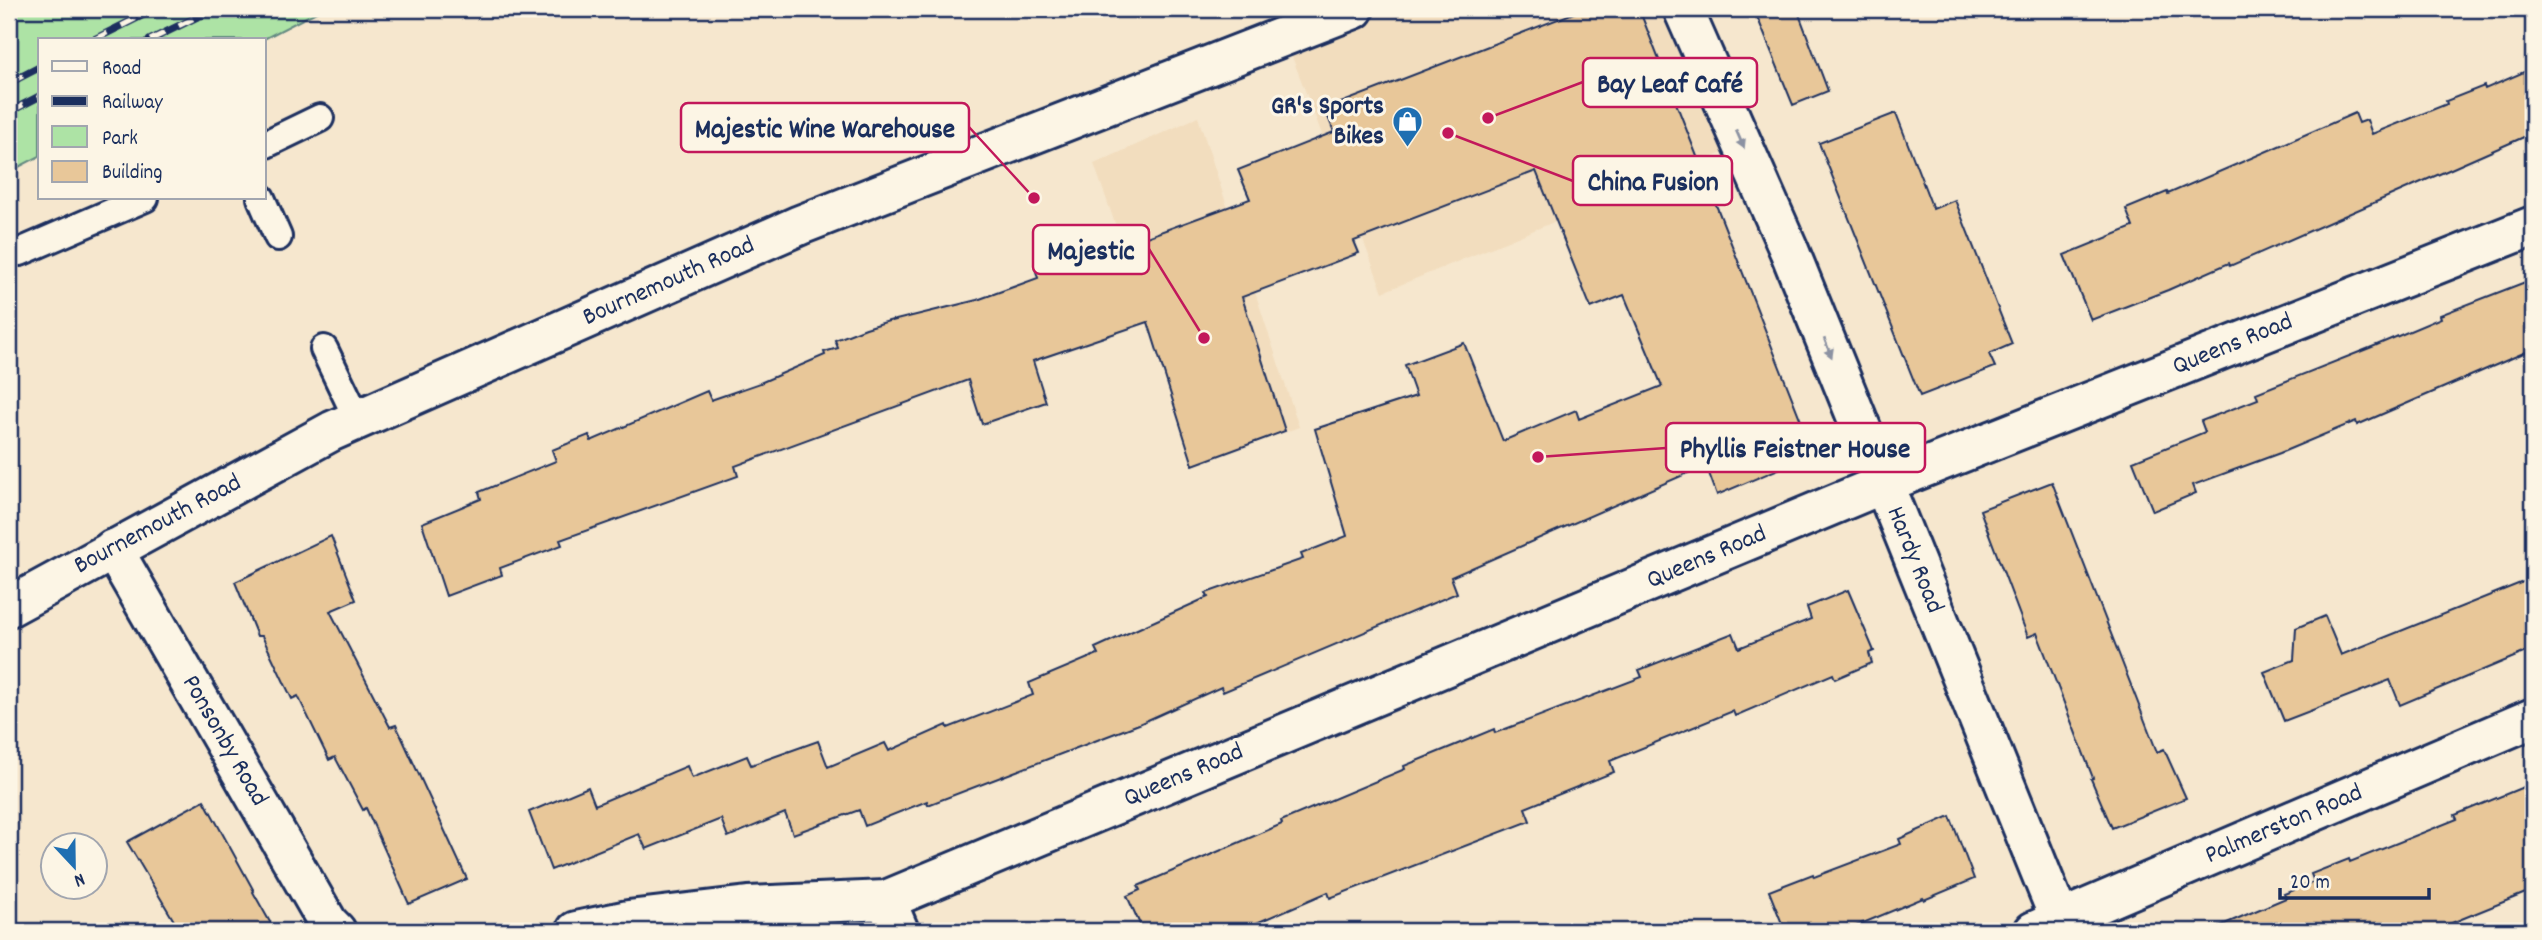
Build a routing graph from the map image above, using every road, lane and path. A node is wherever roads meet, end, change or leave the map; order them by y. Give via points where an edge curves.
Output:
1 (1354, 9) edge
2 (1683, 9) edge
3 (320, 118) dead end
4 (266, 144) edge
5 (140, 200) edge
6 (262, 200) edge
7 (2533, 226) edge
8 (278, 237) dead end
9 (20, 252) dead end
10 (324, 349) dead end
11 (358, 420) junction
12 (1883, 484) junction
13 (113, 549) junction
14 (13, 595) edge
15 (2533, 718) edge
16 (892, 916) edge
17 (2047, 926) edge
18 (336, 931) edge
19 (576, 931) edge

1 - 11 main road, Bournemouth Road via 800,225
2 -> 12 main road, Hardy Road via 1789,250
3 - 4 lane
5 - 9 lane
6 - 8 lane
7 - 12 main road, Queens Road
10 - 11 lane
11 - 13 main road, Bournemouth Road
12 - 16 main road, Queens Road
12 - 17 main road, Hardy Road
13 - 14 main road, Bournemouth Road
13 - 18 main road, Ponsonby Road
15 - 17 main road, Palmerston Road
16 - 19 main road via 748,906

